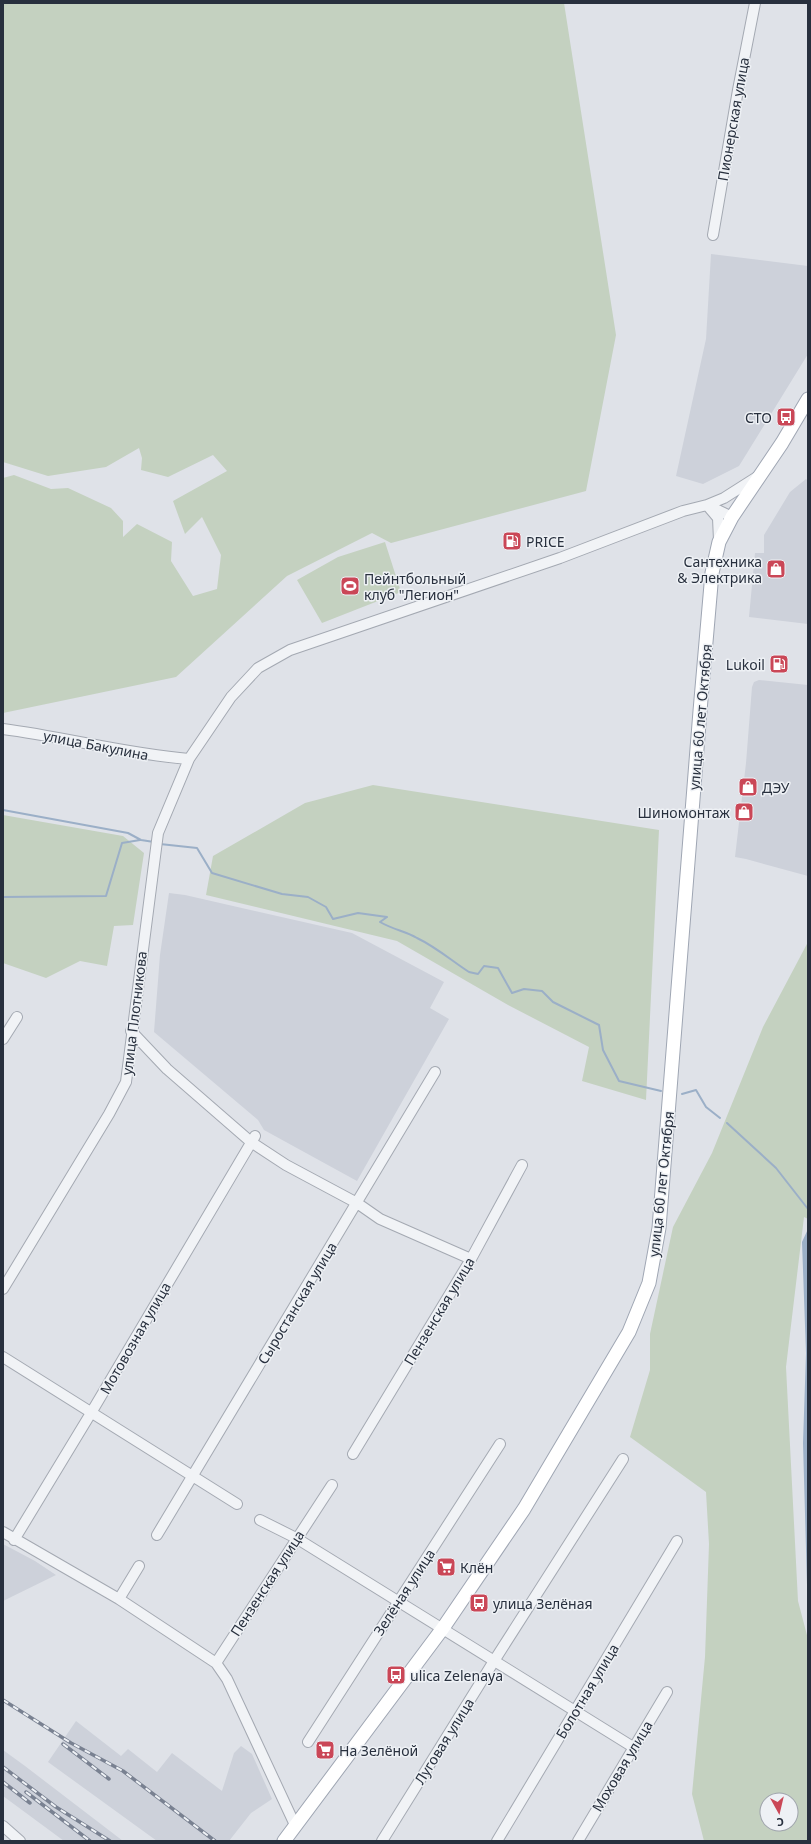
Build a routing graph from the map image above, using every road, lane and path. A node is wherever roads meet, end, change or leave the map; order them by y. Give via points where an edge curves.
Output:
1 (755, 3) edge
2 (713, 235) dead end
3 (808, 399) edge
4 (761, 474) junction
5 (707, 505) junction
6 (732, 516) junction
7 (719, 542) junction
8 (3, 729) edge
9 (189, 759) junction
10 (17, 1017) dead end
11 (131, 1031) junction
12 (3, 1039) edge
13 (435, 1072) dead end
14 (253, 1139) junction
15 (522, 1165) dead end
16 (357, 1204) junction
17 (471, 1259) junction
18 (3, 1288) edge
19 (3, 1357) edge
20 (91, 1413) junction
21 (500, 1444) dead end
22 (352, 1454) dead end
23 (623, 1459) dead end
24 (191, 1476) junction
25 (332, 1484) dead end
26 (237, 1504) dead end
27 (260, 1520) dead end
28 (3, 1532) edge
29 (157, 1534) dead end
30 (296, 1538) junction
31 (14, 1540) junction
32 (676, 1541) dead end
33 (138, 1566) dead end
34 (119, 1598) junction
35 (398, 1600) junction
36 (443, 1628) junction
37 (494, 1660) junction
38 (216, 1663) junction
39 (667, 1692) dead end
40 (575, 1711) junction
41 (308, 1742) dead end
42 (633, 1747) junction
43 (295, 1825) junction
44 (3, 1826) edge
45 (20, 1841) edge
46 (284, 1841) edge
47 (382, 1841) edge
48 (497, 1841) edge
49 (578, 1841) edge

1 - 2 street, Пионерская улица
3 - 4 main road, улица 60 лет Октября
4 - 5 street via 724,498
4 - 6 main road, улица 60 лет Октября
5 - 6 street
5 - 7 street via 718,518
5 - 9 street via 554,561 290,650 258,668 231,697
6 - 7 main road, улица 60 лет Октября
7 - 36 main road, улица 60 лет Октября via 712,573 659,1228 649,1283 629,1332 536,1488
8 - 9 street, улица Бакулина via 155,757
9 - 11 street, улица Плотникова via 158,833
10 - 12 street
11 - 14 street via 167,1068
11 - 18 street, улица Плотникова via 126,1082
13 - 16 street, Сыростанская улица
14 - 16 street via 286,1165
14 - 20 street, Мотовозная улица
15 - 17 street, Пензенская улица
16 - 17 street via 380,1219
16 - 24 street, Сыростанская улица
17 - 22 street, Пензенская улица
19 - 20 street
20 - 24 street
20 - 31 street, Мотовозная улица
21 - 35 street, Зелёная улица
23 - 37 street, Луговая улица
24 - 26 street
24 - 29 street, Сыростанская улица
25 - 30 street, Пензенская улица
27 - 30 street
28 - 31 street
30 - 35 street
30 - 38 street, Пензенская улица
31 - 34 street
32 - 40 street, Болотная улица
33 - 34 street
34 - 38 street
35 - 36 street
35 - 41 street, Зелёная улица
36 - 37 street
36 - 43 main road, улица 60 лет Октября
37 - 40 street
37 - 47 street, Луговая улица
38 - 43 street
39 - 42 street, Моховая улица
40 - 42 street
40 - 48 street, Болотная улица
42 - 49 street, Моховая улица
43 - 46 main road, улица 60 лет Октября
44 - 45 street

